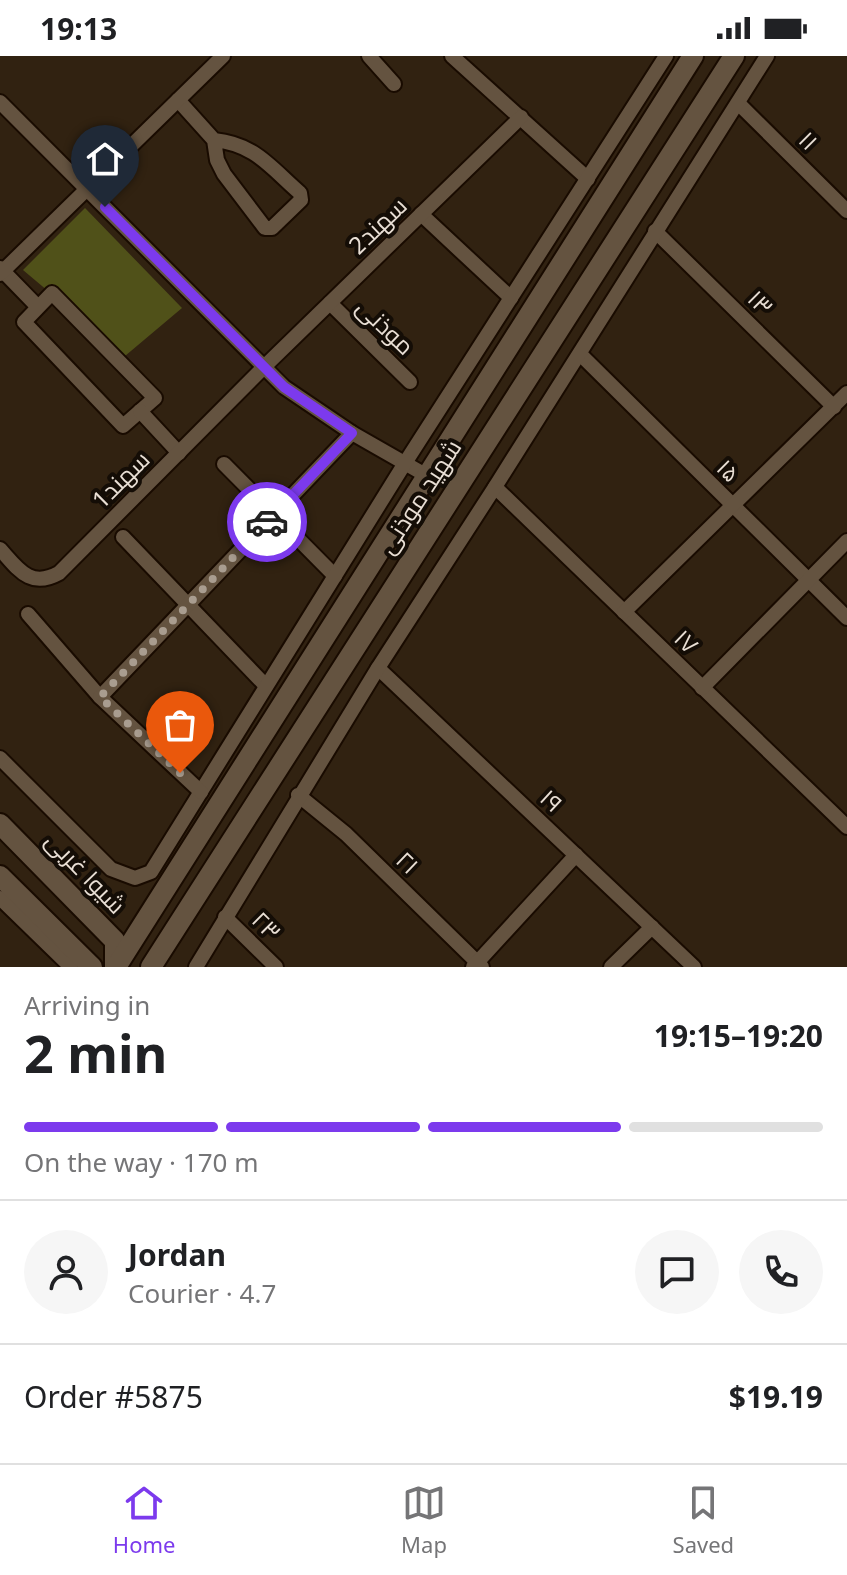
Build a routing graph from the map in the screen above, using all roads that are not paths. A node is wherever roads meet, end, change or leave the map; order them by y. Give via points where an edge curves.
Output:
1 (223, 56) edge
2 (369, 56) edge
3 (452, 56) edge
4 (666, 56) edge
5 (734, 56) edge
6 (767, 56) edge
7 (690, 57) edge
8 (394, 84) dead end
9 (178, 100) junction
10 (0, 102) edge
11 (738, 103) junction
12 (521, 117) junction
13 (214, 140) junction
14 (588, 179) junction
15 (87, 189) junction
16 (847, 211) edge
17 (421, 214) junction
18 (655, 231) junction
19 (1, 271) edge
20 (511, 298) junction
21 (330, 303) junction
22 (37, 306) junction
23 (580, 354) junction
24 (265, 366) junction
25 (410, 382) dead end
26 (847, 393) edge
27 (834, 407) junction
28 (140, 411) junction
29 (352, 433) junction
30 (179, 453) junction
31 (405, 463) junction
32 (224, 464) dead end
33 (429, 477) junction
34 (495, 487) junction
35 (732, 506) junction
36 (275, 514) junction
37 (123, 537) dead end
38 (847, 541) edge
39 (0, 549) edge
40 (335, 576) junction
41 (808, 581) junction
42 (188, 605) junction
43 (624, 612) junction
44 (28, 614) dead end
45 (847, 618) edge
46 (378, 668) junction
47 (266, 686) junction
48 (702, 688) junction
49 (100, 697) junction
50 (0, 758) edge
51 (241, 772) junction
52 (201, 792) junction
53 (262, 792) junction
54 (298, 795) junction
55 (0, 824) edge
56 (847, 827) edge
57 (576, 855) junction
58 (0, 876) edge
59 (0, 898) edge
60 (225, 917) junction
61 (652, 927) junction
62 (477, 965) edge
63 (71, 967) edge
64 (92, 967) edge
65 (116, 967) edge
66 (151, 967) edge
67 (196, 967) edge
68 (276, 967) edge
69 (611, 967) edge
70 (694, 967) edge

1 - 9 street
2 - 8 street
3 - 12 street
4 - 14 street
5 - 53 main road, شهید موذنی
6 - 11 street
7 - 33 main road, شهید موذنی
9 - 13 street
9 - 15 street
10 - 15 street
11 - 16 street, ۱۱
11 - 18 street
12 - 14 street
12 - 17 street, 2سهند
13 - 13 street via 224,174 265,228 272,228 301,200 300,193 250,150
14 - 20 street
15 - 19 street
15 - 24 street
17 - 20 street
17 - 21 street, 2سهند
18 - 23 street
18 - 27 street, ۱۳
19 - 22 street
20 - 31 street
21 - 24 street, 2سهند
21 - 25 street, موذنی
22 - 28 street via 52,293 62,303 155,398
22 - 28 street via 24,322 123,426
23 - 34 street
23 - 35 street, ۱۵
24 - 29 street via 284,387
24 - 30 street, 1سهند
26 - 27 street
27 - 35 street
28 - 30 street
29 - 31 street
29 - 36 street
30 - 39 street, 1سهند via 48,579 22,573
31 - 33 street
31 - 40 street
32 - 36 street
33 - 51 main road, شهید موذنی
34 - 43 street, ۱۷
34 - 46 street
35 - 41 street, ۱۵
35 - 43 street
36 - 40 street
36 - 42 street
37 - 42 street
38 - 41 street
40 - 47 street
41 - 45 street, ۱۵
41 - 48 street
42 - 47 street
42 - 49 street
43 - 48 street, ۱۷
44 - 49 street
46 - 54 street
46 - 57 street, ۱۹
47 - 52 street
48 - 56 street, ۱۷
49 - 52 street
50 - 52 street via 111,869 135,878 151,872
51 - 53 main road
51 - 65 main road, شهید موذنی
53 - 66 main road, شهید موذنی
54 - 60 street
54 - 62 street, ۲۱ via 346,834
55 - 65 main road, شیوا غربی via 115,941
57 - 61 street, ۱۹
57 - 62 street
58 - 64 main road
59 - 63 street
60 - 67 street
60 - 68 street, ۲۳
61 - 69 street
61 - 70 street, ۱۹

